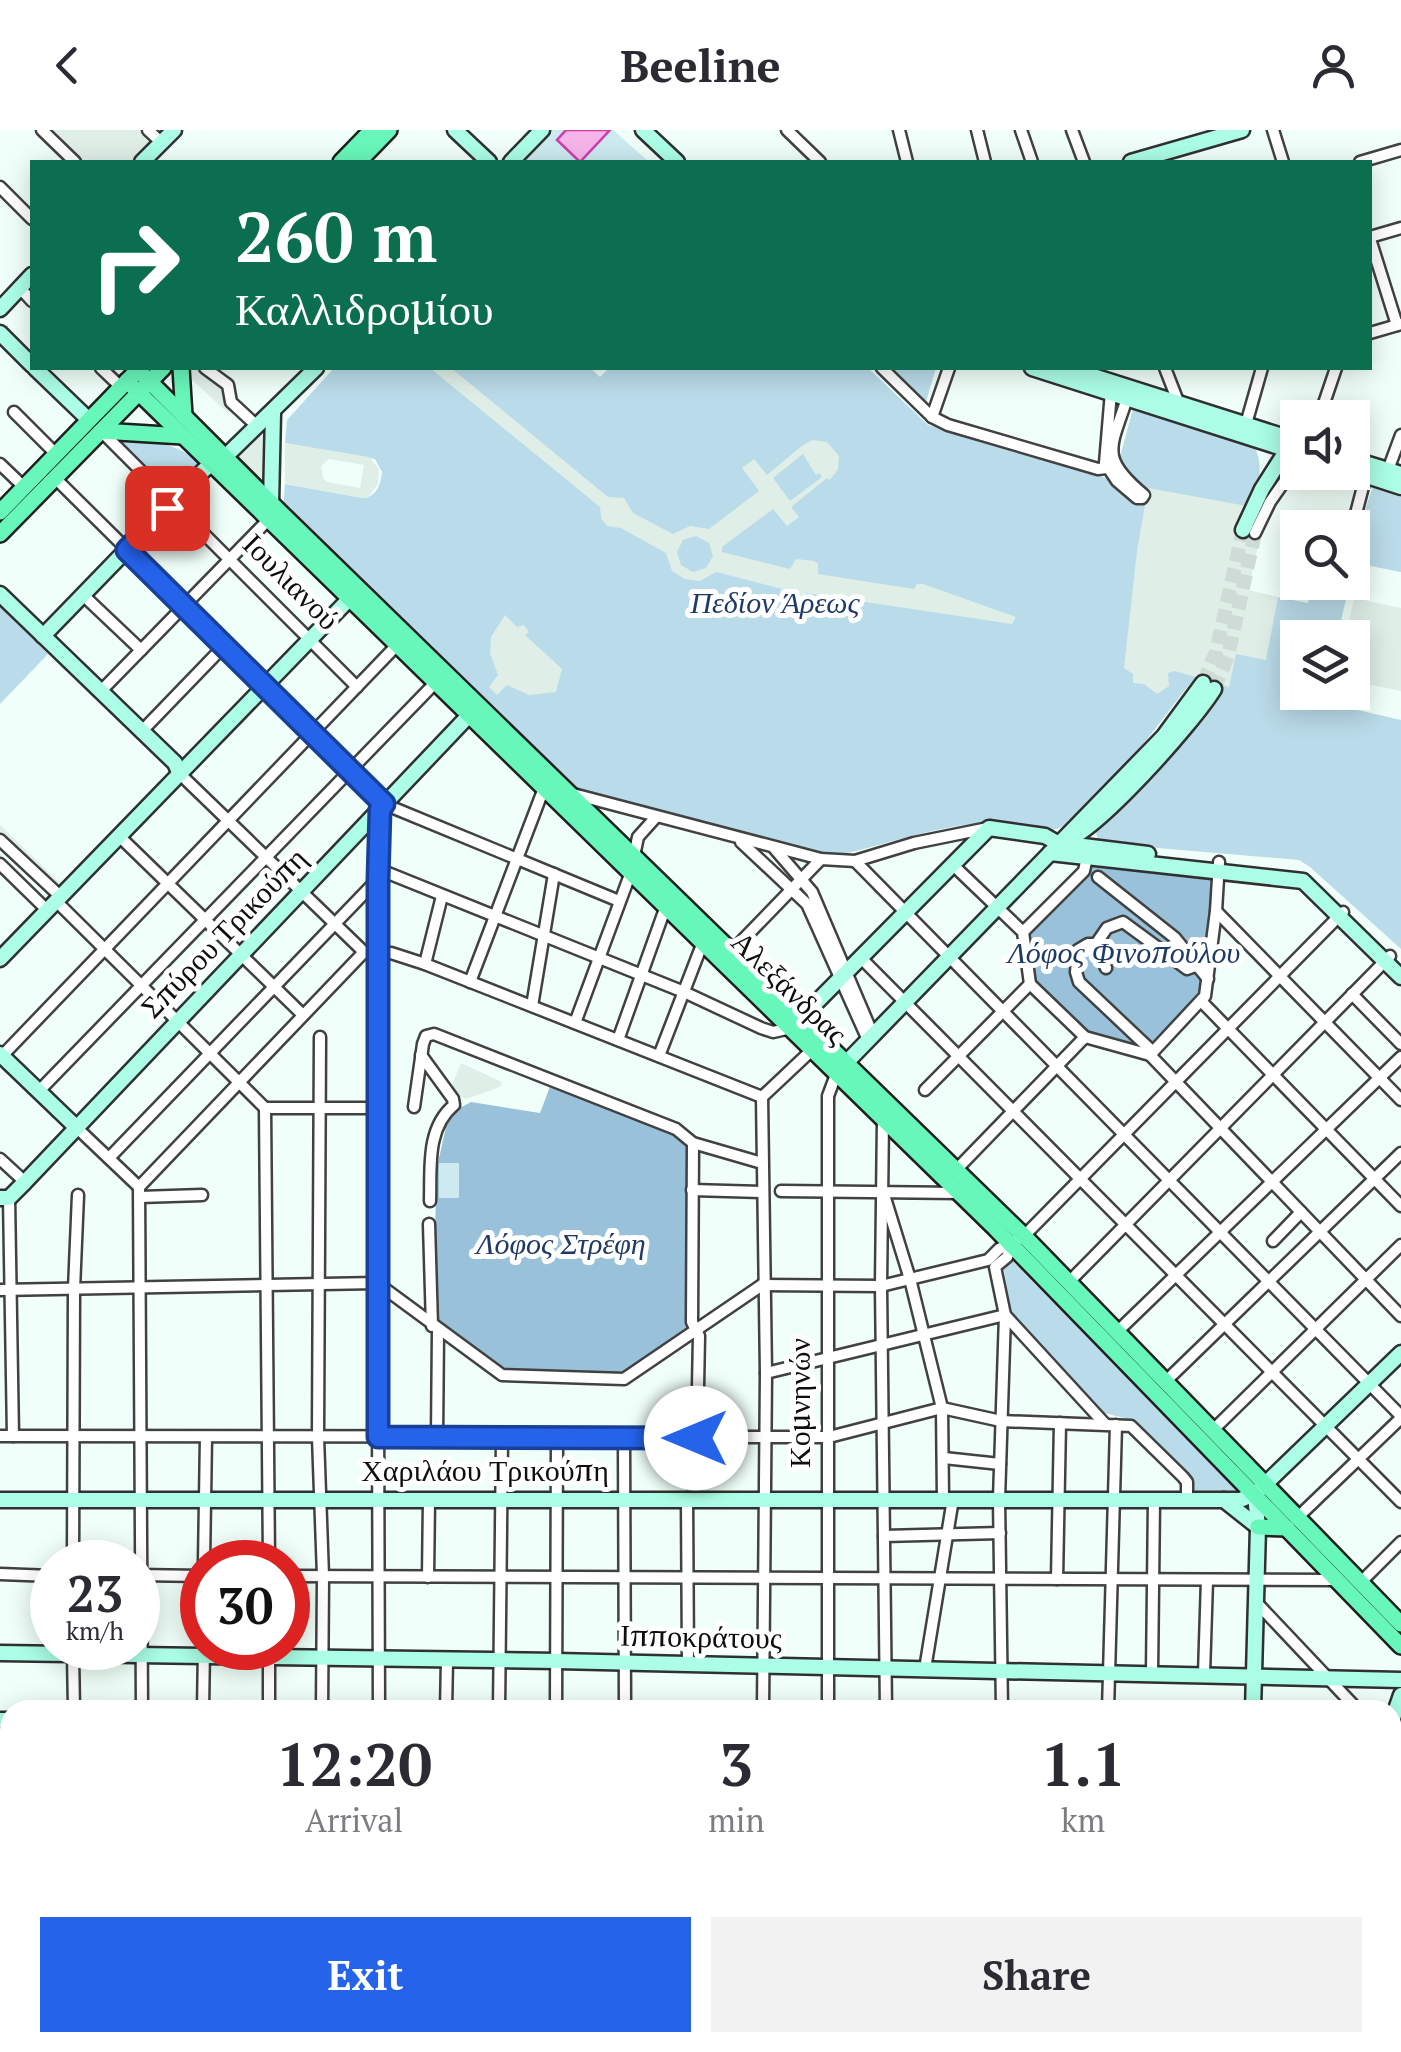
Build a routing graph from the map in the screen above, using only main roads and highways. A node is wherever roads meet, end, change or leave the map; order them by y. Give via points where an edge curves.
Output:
1 (372, 130) edge
2 (390, 130) edge
3 (343, 160) edge
4 (360, 160) edge
5 (181, 370) edge
6 (136, 380) edge
7 (184, 416) junction
8 (95, 426) junction
9 (184, 436) junction
10 (218, 460) junction
11 (0, 512) edge
12 (0, 534) edge
13 (355, 594) junction
14 (474, 710) junction
15 (633, 864) junction
16 (802, 1033) junction
17 (842, 1067) junction
18 (1018, 1240) junction
19 (1260, 1489) junction
20 (1292, 1523) junction
21 (1258, 1527) road end
22 (1401, 1624) edge
23 (1401, 1646) edge

1 - 3 main road
2 - 4 main road
5 - 7 main road
6 - 7 main road, Αλεξάνδρας
6 - 8 main road
6 - 9 main road, Αλεξάνδρας
7 - 10 main road, Αλεξάνδρας
8 - 9 main road
8 - 11 main road via 56,454
8 - 12 main road
9 - 10 main road, Αλεξάνδρας
10 - 13 main road, Αλεξάνδρας
13 - 14 main road, Αλεξάνδρας
13 - 14 main road, Αλεξάνδρας via 398,645
14 - 15 main road, Αλεξάνδρας via 570,793
14 - 15 main road, Αλεξάνδρας via 544,788
15 - 16 main road, Αλεξάνδρας via 666,906
15 - 16 main road, Αλεξάνδρας via 732,951
16 - 17 main road, Αλεξάνδρας
16 - 17 main road, Αλεξάνδρας
17 - 18 main road, Αλεξάνδρας via 956,1169
17 - 18 main road, Αλεξάνδρας via 854,1089 959,1193
18 - 19 main road, Αλεξάνδρας
18 - 19 main road, Αλεξάνδρας via 1118,1331
19 - 20 main road, Αλεξάνδρας
20 - 21 main road
20 - 22 main road, Αλεξάνδρας
20 - 23 main road, Αλεξάνδρας

